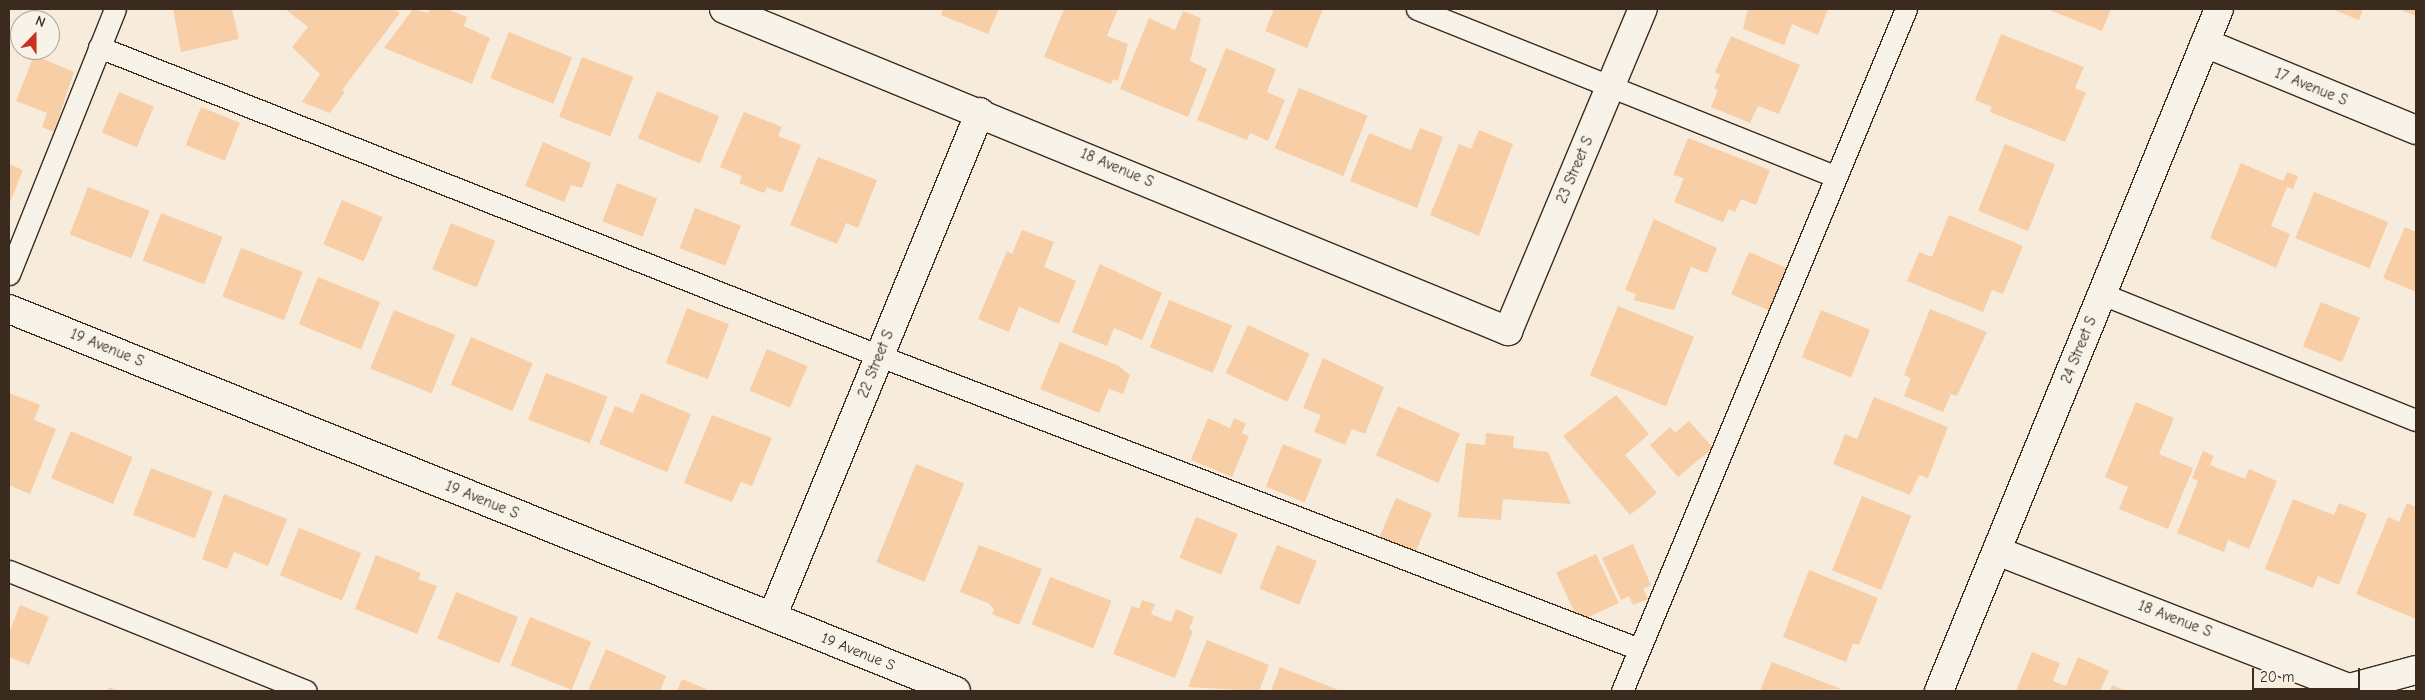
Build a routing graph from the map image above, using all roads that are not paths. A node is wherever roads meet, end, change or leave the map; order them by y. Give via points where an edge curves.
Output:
1 (115, 9) edge
2 (724, 9) edge
3 (1417, 9) edge
4 (1643, 9) edge
5 (1906, 9) edge
6 (2218, 9) edge
7 (2205, 43) junction
8 (99, 46) junction
9 (1610, 87) junction
10 (980, 112) junction
11 (2416, 130) edge
12 (1836, 177) junction
13 (9, 274) edge
14 (2102, 294) junction
15 (9, 309) edge
16 (1508, 331) joint
17 (880, 356) junction
18 (2416, 420) edge
19 (1997, 552) junction
20 (9, 571) edge
21 (772, 617) junction
22 (1639, 649) junction
23 (2416, 670) edge
24 (2354, 689) edge
25 (306, 691) edge
26 (956, 691) edge
27 (1622, 691) edge
28 (1939, 691) edge

1 - 8 lane
2 - 10 street, 18 Avenue S
3 - 9 lane
4 - 9 street, 23 Street S
5 - 12 lane
6 - 7 street, 24 Street S
7 - 11 street, 17 Avenue S
7 - 14 street, 24 Street S
8 - 13 lane
8 - 17 lane
9 - 12 lane
9 - 16 street, 23 Street S
10 - 16 street, 18 Avenue S
10 - 17 street, 22 Street S
12 - 22 lane
14 - 18 lane
14 - 19 street, 24 Street S
15 - 21 street, 19 Avenue S
17 - 21 street, 22 Street S
17 - 22 lane
19 - 24 street, 18 Avenue S
19 - 28 street, 24 Street S
20 - 25 lane
21 - 26 street, 19 Avenue S
22 - 27 lane
23 - 24 street, 18 Avenue S

